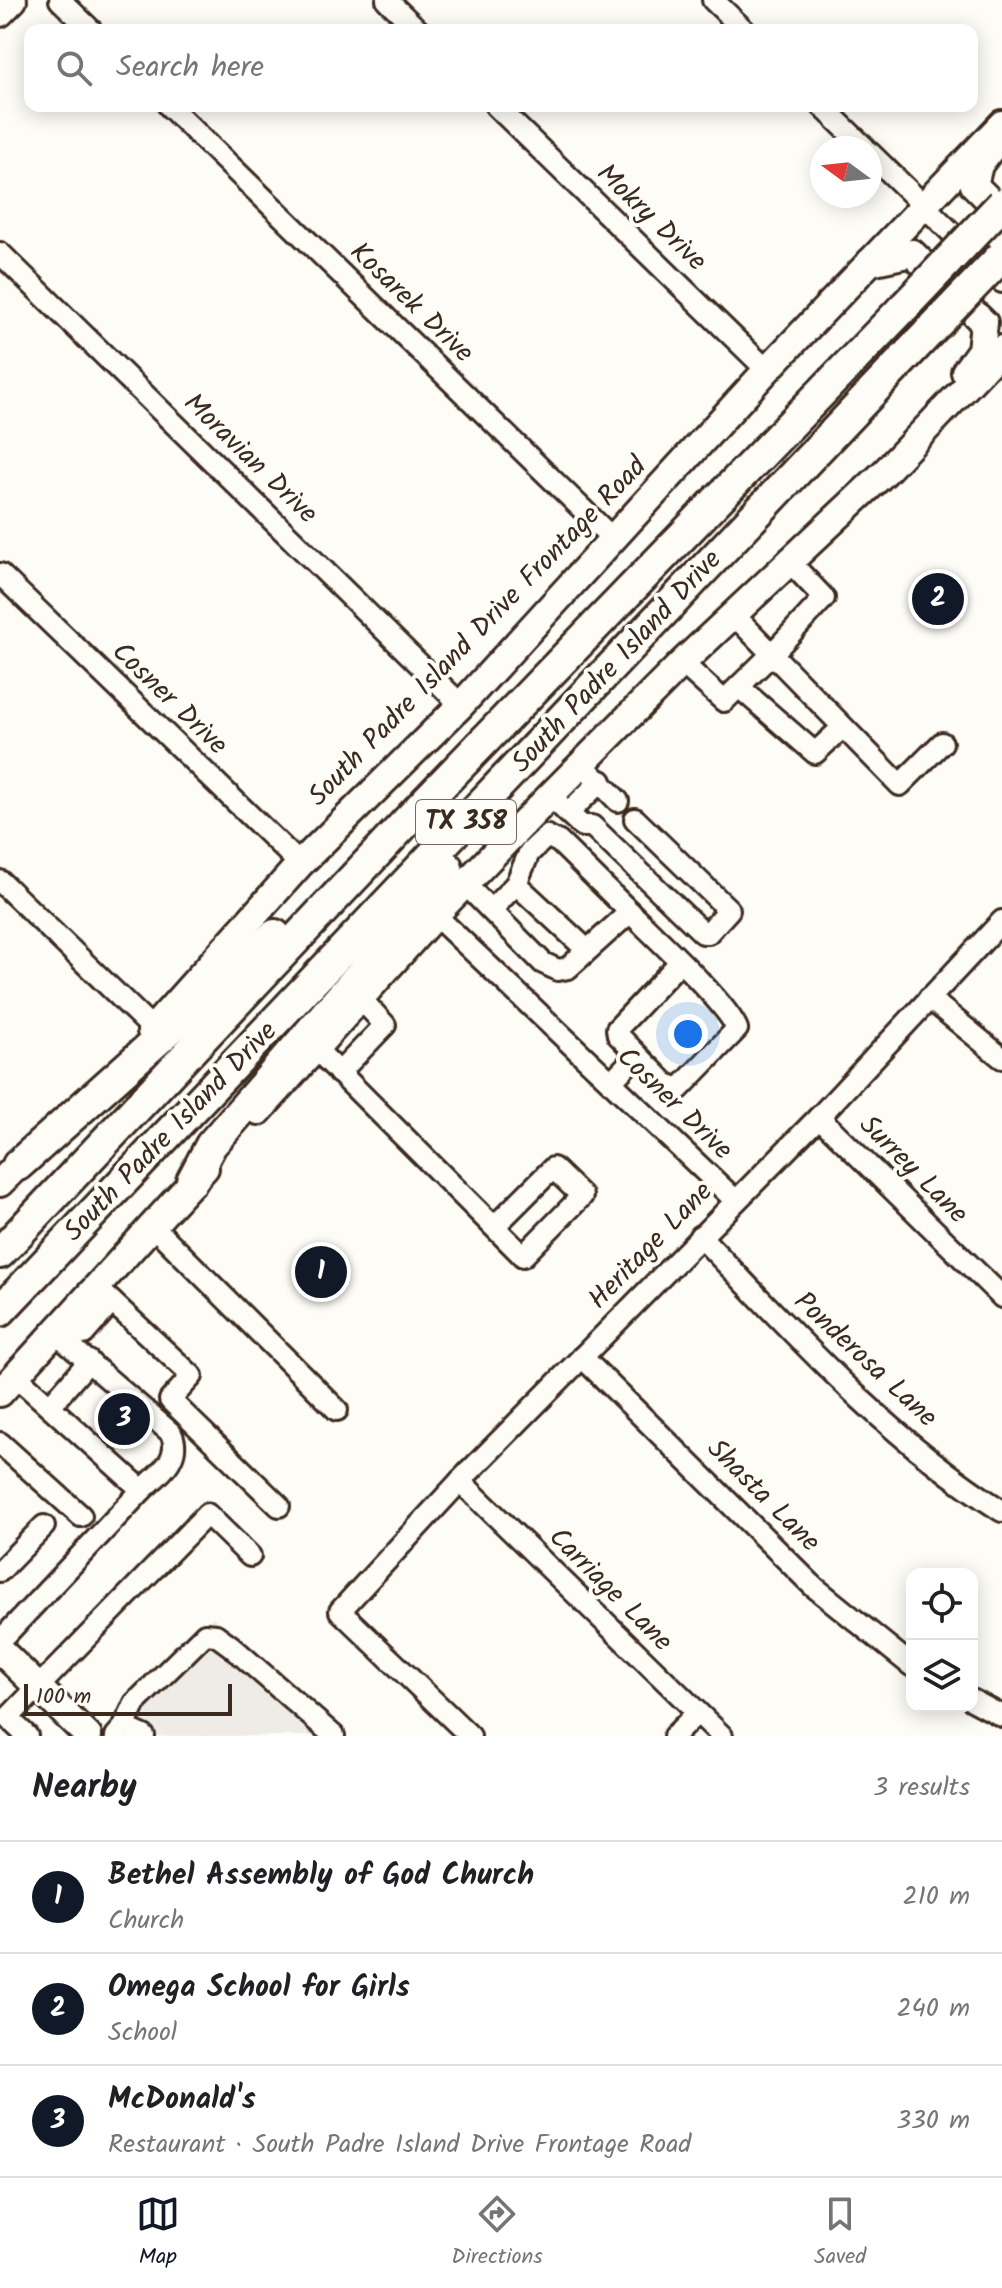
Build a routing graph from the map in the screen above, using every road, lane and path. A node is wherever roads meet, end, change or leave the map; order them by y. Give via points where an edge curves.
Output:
1 (13, 0) edge
2 (60, 0) edge
3 (387, 0) edge
4 (713, 0) edge
5 (0, 13) edge
6 (85, 24) edge
7 (412, 24) edge
8 (738, 24) edge
9 (175, 112) edge
10 (502, 112) edge
11 (828, 112) edge
12 (1002, 124) edge
13 (1002, 134) edge
14 (853, 136) edge
15 (882, 165) edge
16 (1002, 204) edge
17 (924, 205) junction
18 (1002, 213) edge
19 (0, 253) edge
20 (1002, 256) edge
21 (870, 262) junction
22 (1002, 282) edge
23 (1002, 349) edge
24 (767, 370) junction
25 (918, 436) junction
26 (614, 540) junction
27 (789, 561) junction
28 (0, 574) edge
29 (733, 614) junction
30 (772, 654) junction
31 (682, 663) junction
32 (739, 687) junction
33 (461, 705) junction
34 (562, 721) junction
35 (843, 727) junction
36 (942, 743) dead end
37 (591, 773) junction
38 (426, 801) junction
39 (618, 801) dead end
40 (559, 804) junction
41 (527, 836) junction
42 (618, 850) junction
43 (300, 864) junction
44 (0, 881) edge
45 (516, 884) junction
46 (466, 885) junction
47 (491, 910) junction
48 (630, 912) junction
49 (435, 915) junction
50 (1002, 921) edge
51 (587, 950) junction
52 (680, 962) junction
53 (929, 998) junction
54 (362, 1000) junction
55 (153, 1029) junction
56 (317, 1050) junction
57 (637, 1055) junction
58 (1002, 1058) edge
59 (339, 1073) junction
60 (611, 1082) junction
61 (819, 1117) junction
62 (9, 1174) edge
63 (192, 1181) junction
64 (735, 1200) junction
65 (151, 1224) junction
66 (494, 1227) dead end
67 (700, 1236) junction
68 (0, 1253) edge
69 (104, 1294) junction
70 (1002, 1297) edge
71 (0, 1311) edge
72 (60, 1325) junction
73 (582, 1357) junction
74 (89, 1361) junction
75 (8, 1385) edge
76 (50, 1406) junction
77 (337, 1410) dead end
78 (0, 1443) edge
79 (460, 1481) junction
80 (142, 1490) junction
81 (279, 1506) dead end
82 (1002, 1511) edge
83 (81, 1516) dead end
84 (44, 1526) dead end
85 (250, 1556) dead end
86 (0, 1571) edge
87 (0, 1641) edge
88 (0, 1650) edge
89 (906, 1661) edge
90 (36, 1687) junction
91 (978, 1703) edge
92 (696, 1714) junction
93 (1002, 1716) edge
94 (120, 1732) edge
95 (27, 1736) edge
96 (88, 1736) edge
97 (144, 1736) edge
98 (334, 1736) edge
99 (470, 1736) edge
100 (674, 1736) edge
101 (722, 1736) edge

1 - 5 main road
2 - 6 street
3 - 7 street
4 - 8 street
9 - 26 street, Kosarek Drive
10 - 24 street, Mokry Drive
11 - 14 street
12 - 17 main road, South Padre Island Drive Frontage Road
13 - 18 main road via 979,165 974,185
15 - 17 street
16 - 38 highway, South Padre Island Drive / TX 358, bridge
17 - 21 main road, South Padre Island Drive Frontage Road
17 - 22 street
19 - 33 street, Moravian Drive
20 - 34 highway, South Padre Island Drive / TX 358, bridge
21 - 24 main road, South Padre Island Drive Frontage Road
21 - 25 main road via 912,253 984,323 981,350
23 - 25 main road
24 - 26 main road, South Padre Island Drive Frontage Road
25 - 27 main road
26 - 33 main road, South Padre Island Drive Frontage Road
27 - 29 main road
27 - 30 street via 824,598
28 - 43 street, Cosner Drive
29 - 30 street
29 - 31 main road
30 - 32 street
30 - 35 street
31 - 32 street via 724,701
31 - 37 main road
32 - 35 street via 815,753
33 - 43 main road, South Padre Island Drive Frontage Road
34 - 63 highway via 375,958 211,1145
34 - 71 highway, South Padre Island Drive / TX 358
35 - 36 street via 900,785
37 - 39 street
37 - 40 main road
38 - 62 highway
38 - 68 highway, South Padre Island Drive / TX 358
40 - 41 main road
40 - 42 street
41 - 45 street
41 - 46 main road
41 - 48 street via 559,842
42 - 42 street via 703,933 728,914 639,822
43 - 55 main road, South Padre Island Drive Frontage Road
44 - 55 street
45 - 47 street
45 - 51 street
46 - 47 street
46 - 49 main road
47 - 51 street via 550,968 568,968
48 - 51 street
48 - 52 street
49 - 54 main road
49 - 60 street, Cosner Drive
50 - 53 street, Heritage Lane
52 - 57 street via 619,1023 618,1035
52 - 57 street via 730,1016 735,1033 679,1089 666,1084
53 - 58 street
53 - 61 street, Heritage Lane
54 - 56 main road
54 - 59 street via 385,1025
55 - 62 main road, South Padre Island Drive Frontage Road
56 - 59 street
56 - 63 main road
57 - 60 street
59 - 66 street
60 - 64 street, Cosner Drive
61 - 64 street, Heritage Lane
61 - 70 street, Surrey Lane
63 - 65 main road
64 - 67 street, Heritage Lane
65 - 69 main road
65 - 77 street
67 - 73 street, Heritage Lane
67 - 82 street, Ponderosa Lane via 827,1369 963,1487
69 - 72 main road
69 - 81 street via 192,1376 170,1400
72 - 74 street
72 - 75 main road
73 - 79 street, Heritage Lane
73 - 89 street, Shasta Lane via 813,1586
74 - 76 street
74 - 80 street via 174,1439 171,1461
75 - 76 street
76 - 80 street
78 - 83 street
79 - 92 street, Carriage Lane
79 - 99 street, Heritage Lane via 340,1611
80 - 87 street
84 - 86 street
85 - 90 street via 207,1514
88 - 90 main road
90 - 95 street via 8,1718
90 - 96 main road
91 - 93 street
92 - 100 street
92 - 101 street, Carriage Lane
94 - 97 street
94 - 98 street via 135,1703 205,1634 231,1646

